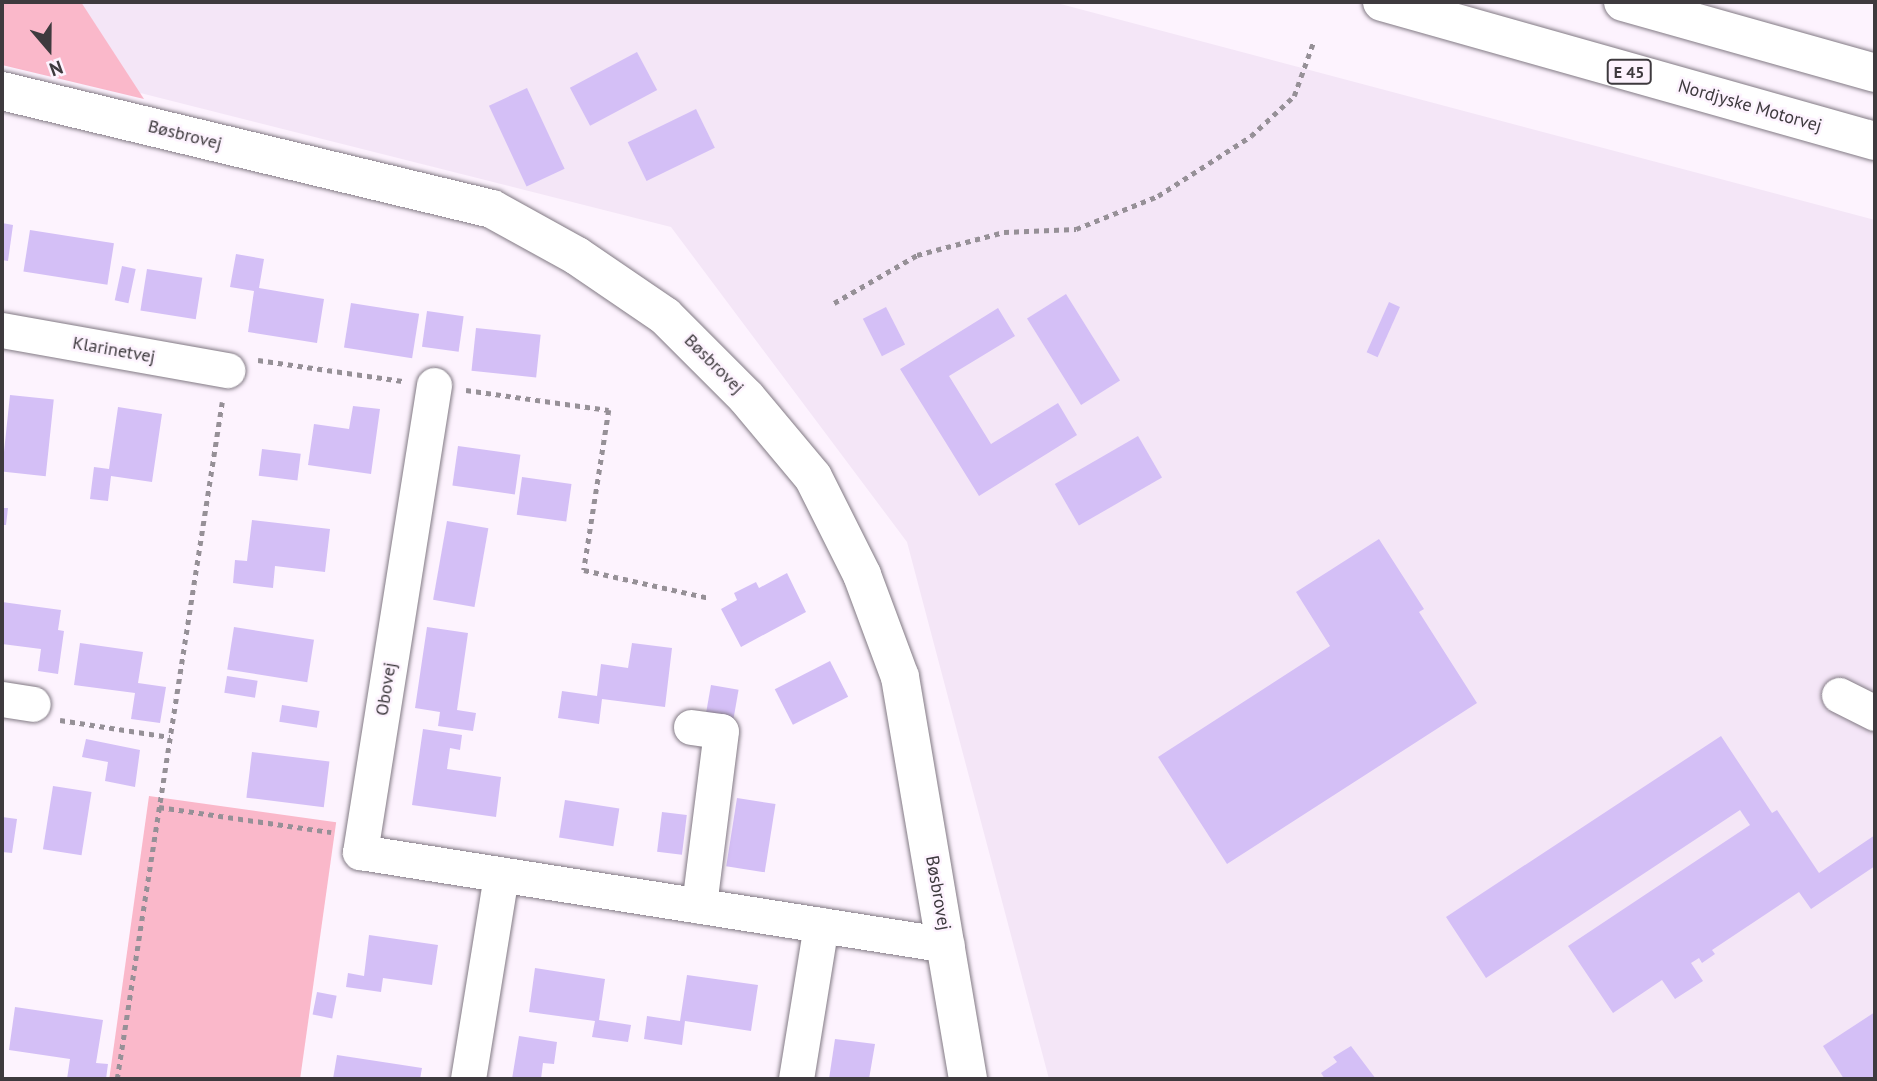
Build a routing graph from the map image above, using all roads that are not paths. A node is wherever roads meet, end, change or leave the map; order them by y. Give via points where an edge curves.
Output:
1 (1382, 2) edge
2 (1623, 2) edge
3 (1875, 73) edge
4 (2, 91) edge
5 (1875, 141) edge
6 (2, 330) edge
7 (227, 370) road end
8 (434, 385) road end
9 (1839, 695) dead end
10 (1875, 713) edge
11 (691, 727) dead end
12 (501, 875) junction
13 (699, 906) junction
14 (821, 925) junction
15 (947, 945) junction
16 (468, 1079) edge
17 (796, 1079) edge
18 (968, 1079) edge

1 - 5 main road, Nordjyske Motorvej / E 45
2 - 3 main road
4 - 15 main road, Bøsbrovej via 492,209 577,256 666,316 746,397 813,477 862,575 900,677
6 - 7 street, Klarinetvej
8 - 12 street, Obovej via 360,852
9 - 10 street
11 - 13 street via 721,731
12 - 13 street
12 - 16 street
13 - 14 street
14 - 15 street
14 - 17 street
15 - 18 main road, Bøsbrovej

